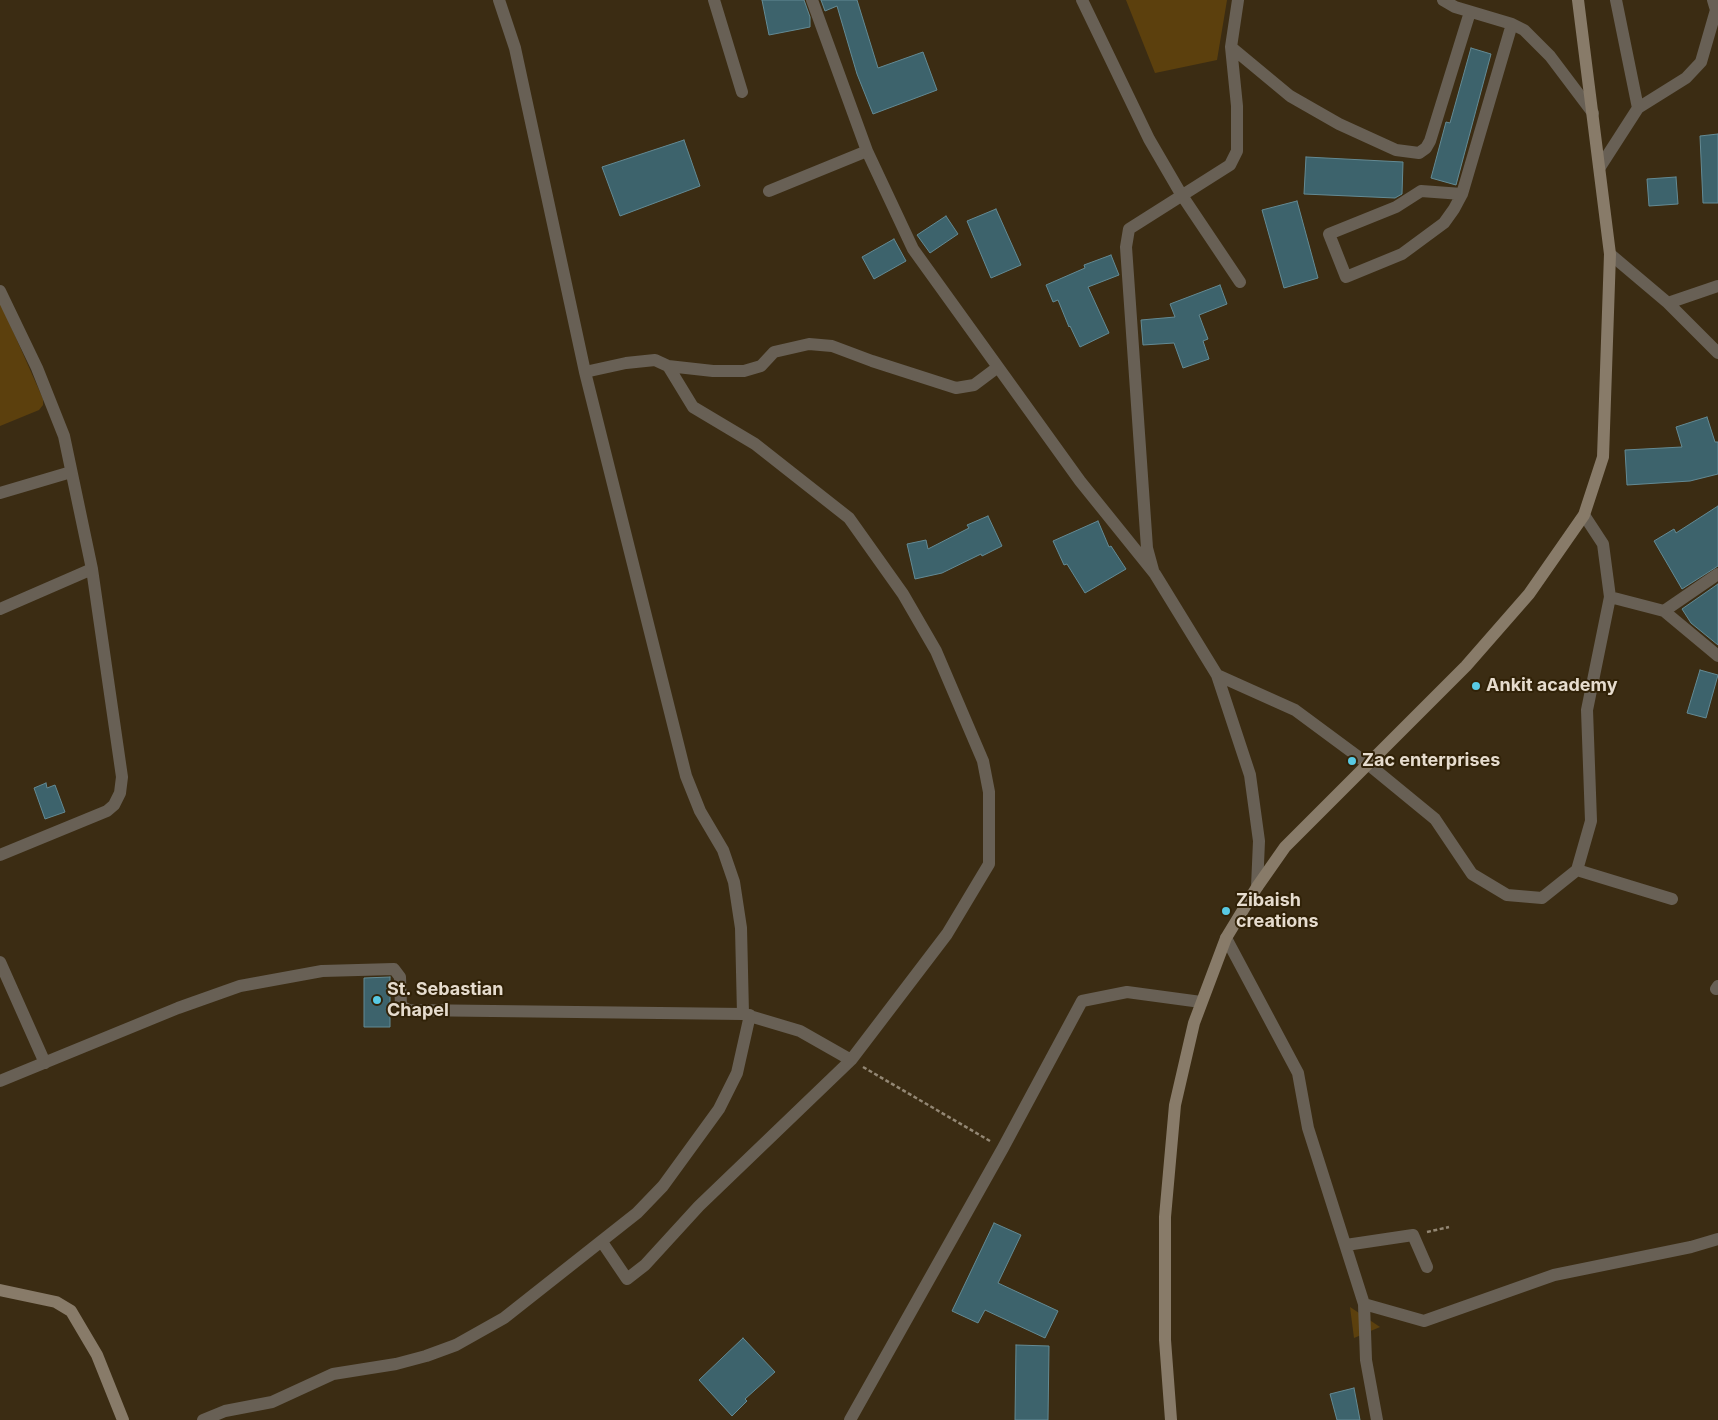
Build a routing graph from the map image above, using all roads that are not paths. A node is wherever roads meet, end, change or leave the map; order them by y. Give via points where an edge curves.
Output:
1 (499, 0) edge
2 (714, 0) edge
3 (812, 0) edge
4 (1082, 0) edge
5 (1238, 0) edge
6 (1443, 0) edge
7 (1578, 0) edge
8 (1616, 0) edge
9 (1713, 0) edge
10 (1470, 12) junction
11 (1512, 24) junction
12 (1231, 47) junction
13 (742, 92) dead end
14 (1638, 108) junction
15 (1593, 112) junction
16 (867, 151) junction
17 (1600, 167) junction
18 (769, 191) dead end
19 (1181, 194) junction
20 (1462, 194) junction
21 (1610, 254) junction
22 (1240, 282) dead end
23 (1718, 286) edge
24 (0, 291) edge
25 (1668, 303) junction
26 (1718, 354) edge
27 (668, 366) junction
28 (998, 367) junction
29 (585, 372) junction
30 (71, 472) junction
31 (0, 493) edge
32 (1584, 515) junction
33 (92, 570) junction
34 (1154, 574) junction
35 (1718, 574) edge
36 (1610, 598) junction
37 (0, 609) edge
38 (1664, 611) junction
39 (1718, 656) edge
40 (1217, 674) junction
41 (1368, 764) junction
42 (0, 856) edge
43 (1577, 870) junction
44 (1257, 887) junction
45 (1672, 899) dead end
46 (1226, 938) junction
47 (0, 962) edge
48 (1201, 1002) junction
49 (747, 1014) junction
50 (851, 1060) junction
51 (45, 1063) junction
52 (0, 1081) edge
53 (1718, 1239) edge
54 (602, 1242) junction
55 (1346, 1245) junction
56 (1427, 1267) dead end
57 (0, 1290) edge
58 (1364, 1304) junction
59 (123, 1420) edge
60 (203, 1420) edge
61 (850, 1420) edge
62 (1170, 1420) edge
63 (1377, 1420) edge

1 - 29 street via 515,48
2 - 13 street
3 - 16 street
4 - 19 street via 1149,139
5 - 12 street
6 - 10 street
7 - 15 main road
8 - 14 street
9 - 14 street via 1716,10 1701,62 1686,78
10 - 11 street
10 - 12 street via 1430,141 1419,153 1396,150 1339,124 1290,96
11 - 15 street via 1534,39
11 - 20 street
12 - 19 street via 1237,106 1237,151 1230,165
14 - 17 street
15 - 17 main road
16 - 18 street
16 - 28 street via 913,249
17 - 21 main road
19 - 22 street
19 - 34 street via 1129,229 1126,247 1147,548
20 - 20 street via 1444,223 1402,254 1346,277 1330,234 1396,207 1421,191
21 - 25 street
21 - 32 main road via 1602,457
23 - 25 street
24 - 30 street via 56,414
25 - 26 street
27 - 28 street via 744,371 760,366 774,352 809,344 832,346 956,388 974,385
27 - 29 street via 655,360
27 - 50 street via 693,407 755,444 849,518 903,594 936,651 983,761 989,792 989,864 947,934
28 - 34 street via 1080,481
29 - 49 street via 686,776 700,811 723,850 734,882
30 - 31 street
30 - 33 street
32 - 36 street via 1603,544
32 - 41 main road via 1529,594 1466,666
33 - 37 street
33 - 42 street via 122,777 120,793 107,811
34 - 40 street
35 - 38 street
36 - 38 street
36 - 43 street via 1587,710 1591,821
38 - 39 street
40 - 41 street via 1295,710
40 - 44 street via 1250,775 1259,841
41 - 43 street via 1435,819 1472,874 1507,895 1542,898
41 - 44 main road via 1285,847
43 - 45 street
44 - 46 main road
46 - 48 main road
46 - 55 street via 1298,1073 1308,1128
47 - 51 street
48 - 61 street via 1127,992 1082,1001 1004,1148
48 - 62 main road via 1175,1105 1165,1217 1165,1340
49 - 50 street via 800,1031
49 - 51 street via 409,1010 401,1006 400,977 394,969 322,971 240,986
49 - 54 street via 737,1073 719,1109 663,1186
50 - 54 street via 712,1194 645,1265 627,1279
51 - 52 street
53 - 58 street via 1554,1275 1424,1321
54 - 60 street via 504,1318 456,1346 396,1364 333,1374 272,1402
55 - 56 street via 1413,1235
55 - 58 street
57 - 59 main road via 56,1302 71,1310 97,1356
58 - 63 street via 1366,1360

